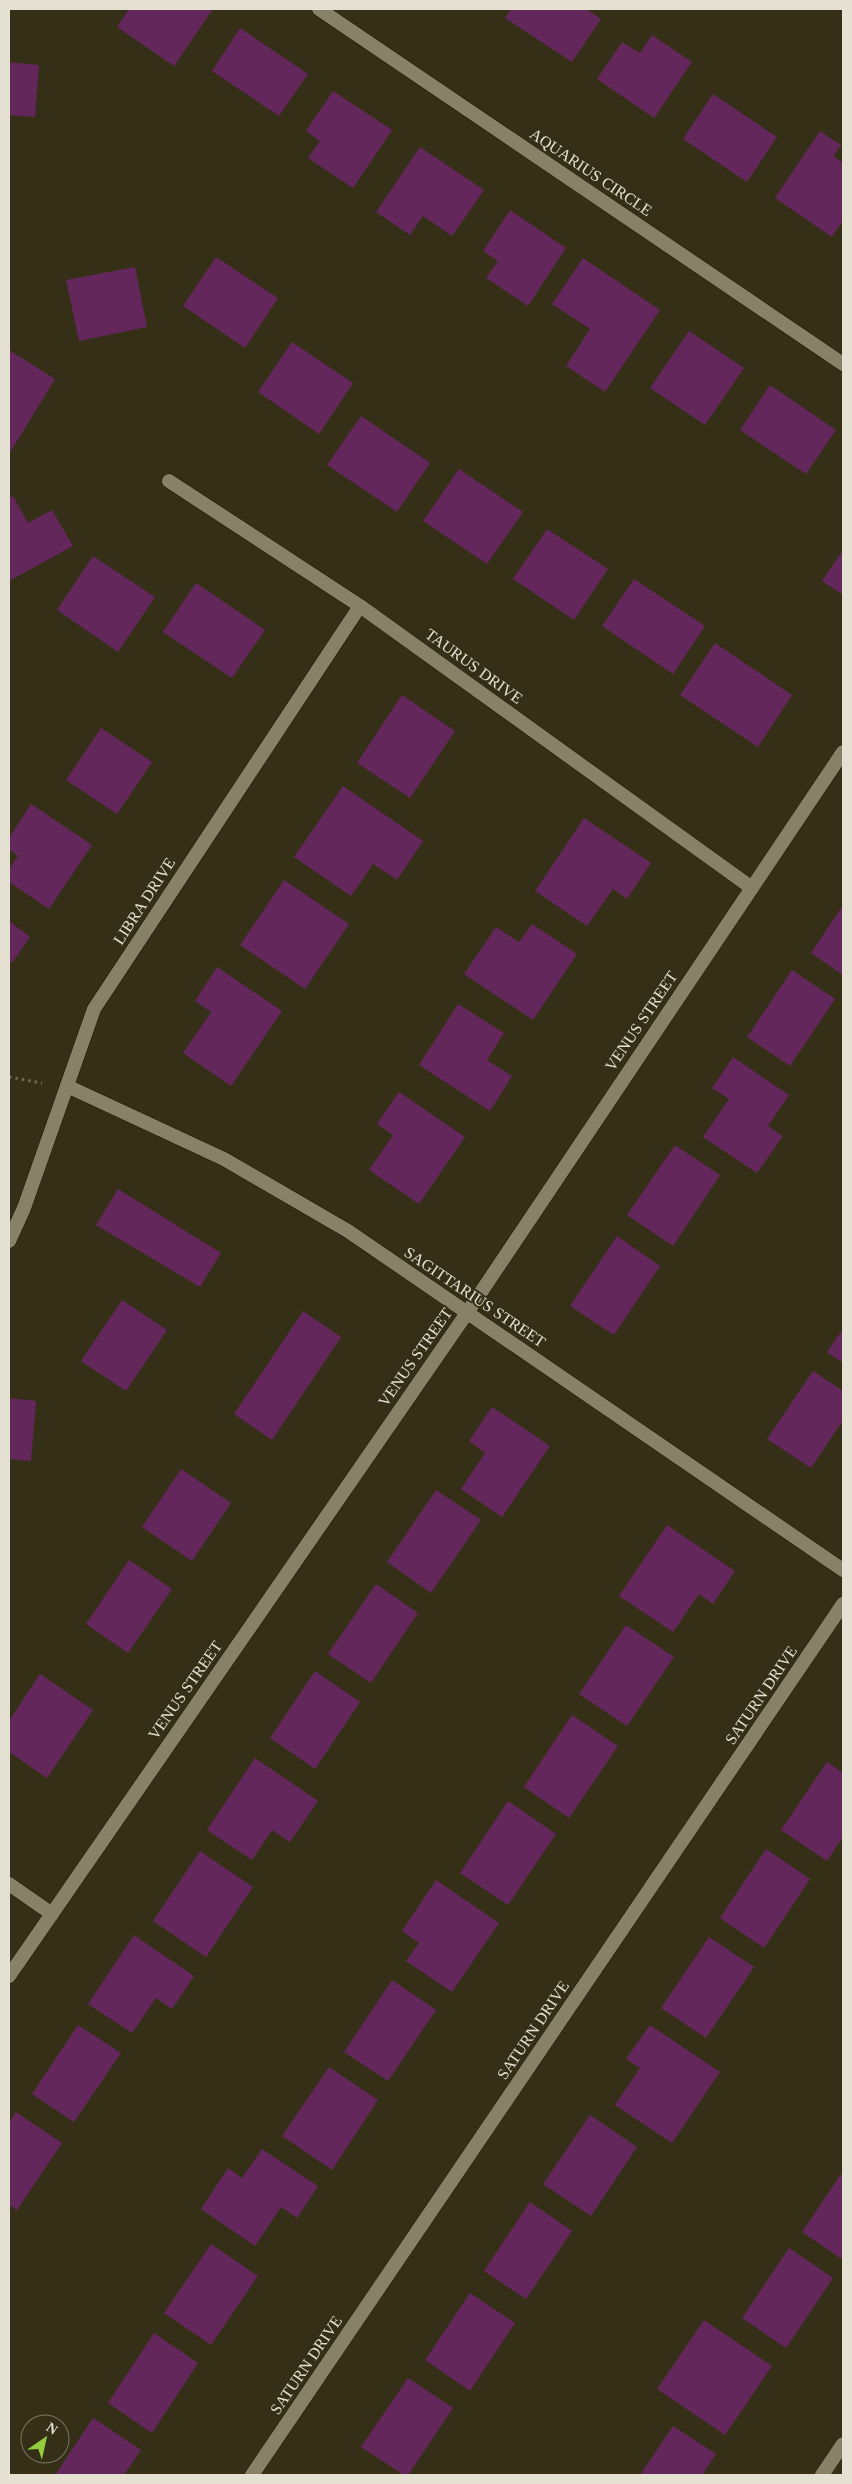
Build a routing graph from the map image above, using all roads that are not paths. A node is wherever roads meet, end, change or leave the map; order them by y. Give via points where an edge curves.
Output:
1 (320, 9) edge
2 (843, 364) edge
3 (169, 481) dead end
4 (360, 606) junction
5 (843, 752) edge
6 (752, 888) junction
7 (67, 1086) junction
8 (9, 1241) edge
9 (467, 1313) junction
10 (843, 1570) edge
11 (843, 1604) edge
12 (9, 1884) edge
13 (52, 1914) junction
14 (9, 1976) edge
15 (843, 2444) edge
16 (252, 2475) edge
17 (822, 2475) edge

1 - 2 street, AQUARIUS CIRCLE
3 - 4 street, TAURUS DRIVE
4 - 6 street, TAURUS DRIVE
4 - 7 street, LIBRA DRIVE via 94,1009
5 - 6 street, VENUS STREET
6 - 9 street, VENUS STREET
7 - 8 street, LIBRA DRIVE
7 - 9 street, SAGITTARIUS STREET via 224,1160 348,1231
9 - 10 street, SAGITTARIUS STREET
9 - 13 street, VENUS STREET
11 - 16 street, SATURN DRIVE
12 - 13 street
13 - 14 street, VENUS STREET
15 - 17 street

